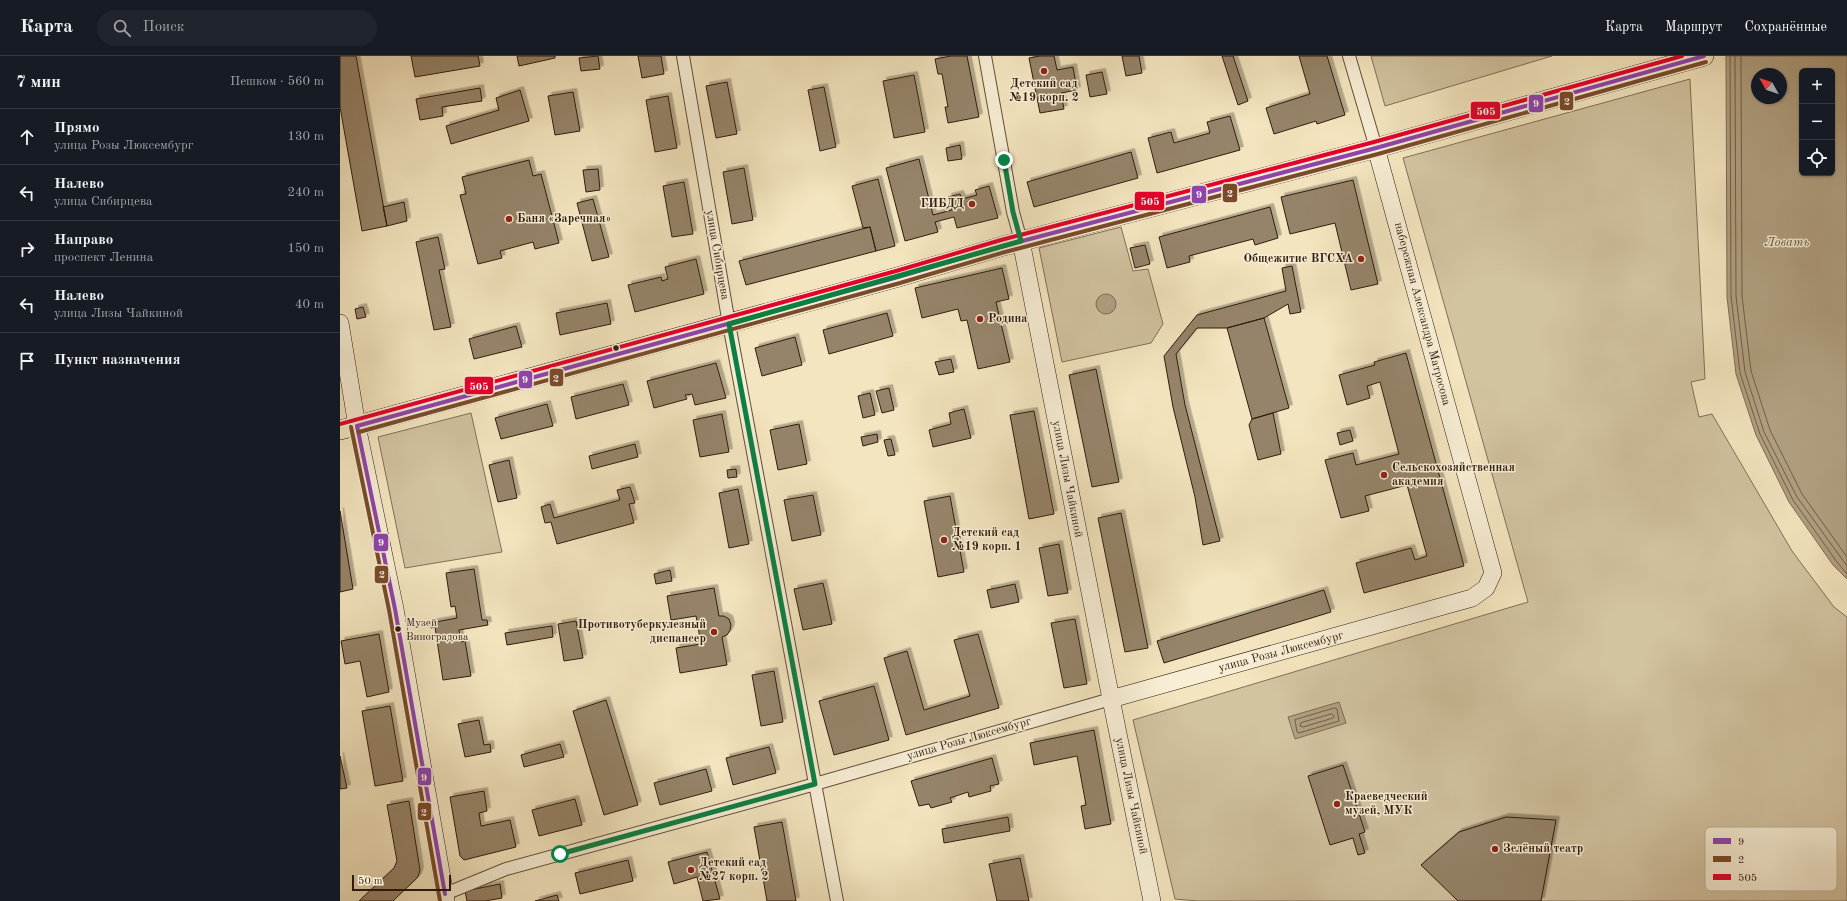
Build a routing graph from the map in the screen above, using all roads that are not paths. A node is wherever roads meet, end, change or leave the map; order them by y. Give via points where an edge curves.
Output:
1 (683, 56) edge
2 (985, 56) edge
3 (1349, 56) edge
4 (1704, 56) edge
5 (1376, 148) junction
6 (1021, 241) junction
7 (340, 323) edge
8 (729, 324) junction
9 (348, 428) edge
10 (1493, 573) joint
11 (1111, 699) junction
12 (815, 784) junction
13 (443, 899) edge
14 (837, 901) edge
15 (1152, 901) edge

1 - 8 street, улица Сибирцева
2 - 6 street, улица Лизы Чайкиной via 1013,212
3 - 5 street, набережная Александра Матросова
4 - 5 main road
5 - 6 main road
5 - 10 street, набережная Александра Матросова
6 - 8 main road
6 - 11 street, улица Лизы Чайкиной
7 - 9 street
8 - 9 main road
8 - 12 street, улица Сибирцева
9 - 13 street via 395,608
10 - 11 street, улица Розы Люксембург via 1486,588 1472,598
11 - 12 street, улица Розы Люксембург
11 - 15 street, улица Лизы Чайкиной
12 - 13 street, улица Розы Люксембург via 506,869
12 - 14 street, улица Сибирцева

